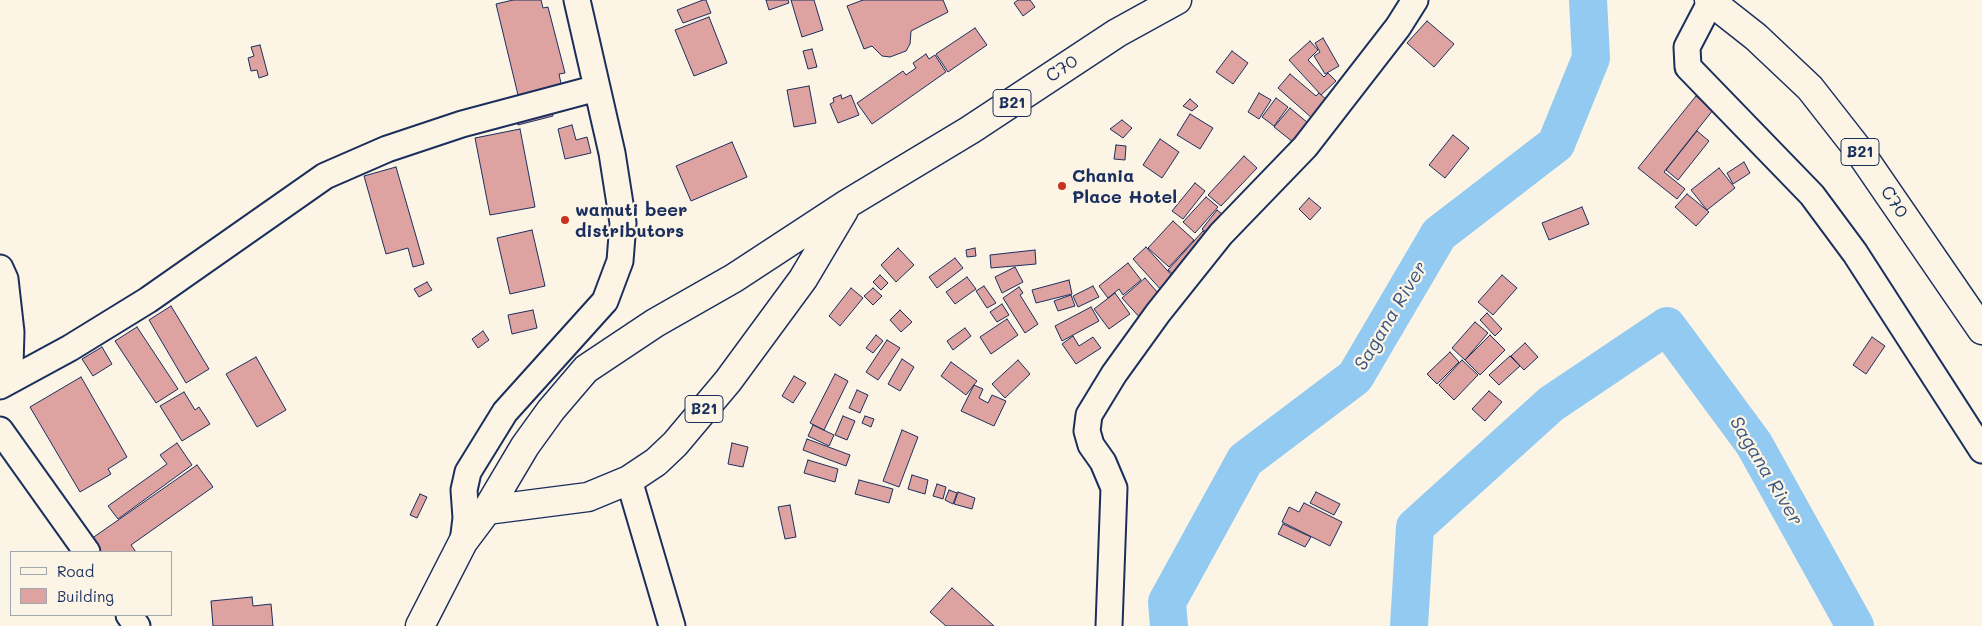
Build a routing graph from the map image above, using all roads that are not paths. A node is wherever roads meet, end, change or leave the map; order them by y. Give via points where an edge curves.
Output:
1 (577, 0) edge
2 (1177, 0) edge
3 (1415, 0) edge
4 (1710, 1) edge
5 (597, 88) junction
6 (847, 204) junction
7 (0, 268) edge
8 (1982, 330) edge
9 (0, 384) edge
10 (0, 430) edge
11 (1982, 450) edge
12 (629, 480) junction
13 (487, 510) junction
14 (463, 542) junction
15 (86, 551) edge
16 (420, 626) edge
17 (672, 626) edge
18 (1109, 626) edge

1 - 5 street
2 - 6 highway, C70 / B21 via 1116,33 970,130
3 - 18 street via 1306,147 1221,234 1158,313 1114,374 1090,415 1087,431 1090,445 1103,462 1114,488
4 - 8 highway, C70 / B21 via 1756,37 1810,88 1857,148
4 - 11 street via 1687,47 1688,67 1812,195 1855,253
5 - 9 street via 462,124 387,149 325,176 148,300 70,348
5 - 14 street via 623,223 615,281 605,301 522,391 484,444 466,481
6 - 12 highway, B21 via 803,279 728,381 675,444
6 - 13 highway, B21 via 586,369 550,410
7 - 9 street via 5,280 11,332 10,365
10 - 15 street
12 - 13 highway, B21 via 588,497
12 - 17 street
13 - 14 highway, B21
14 - 16 highway, B21

